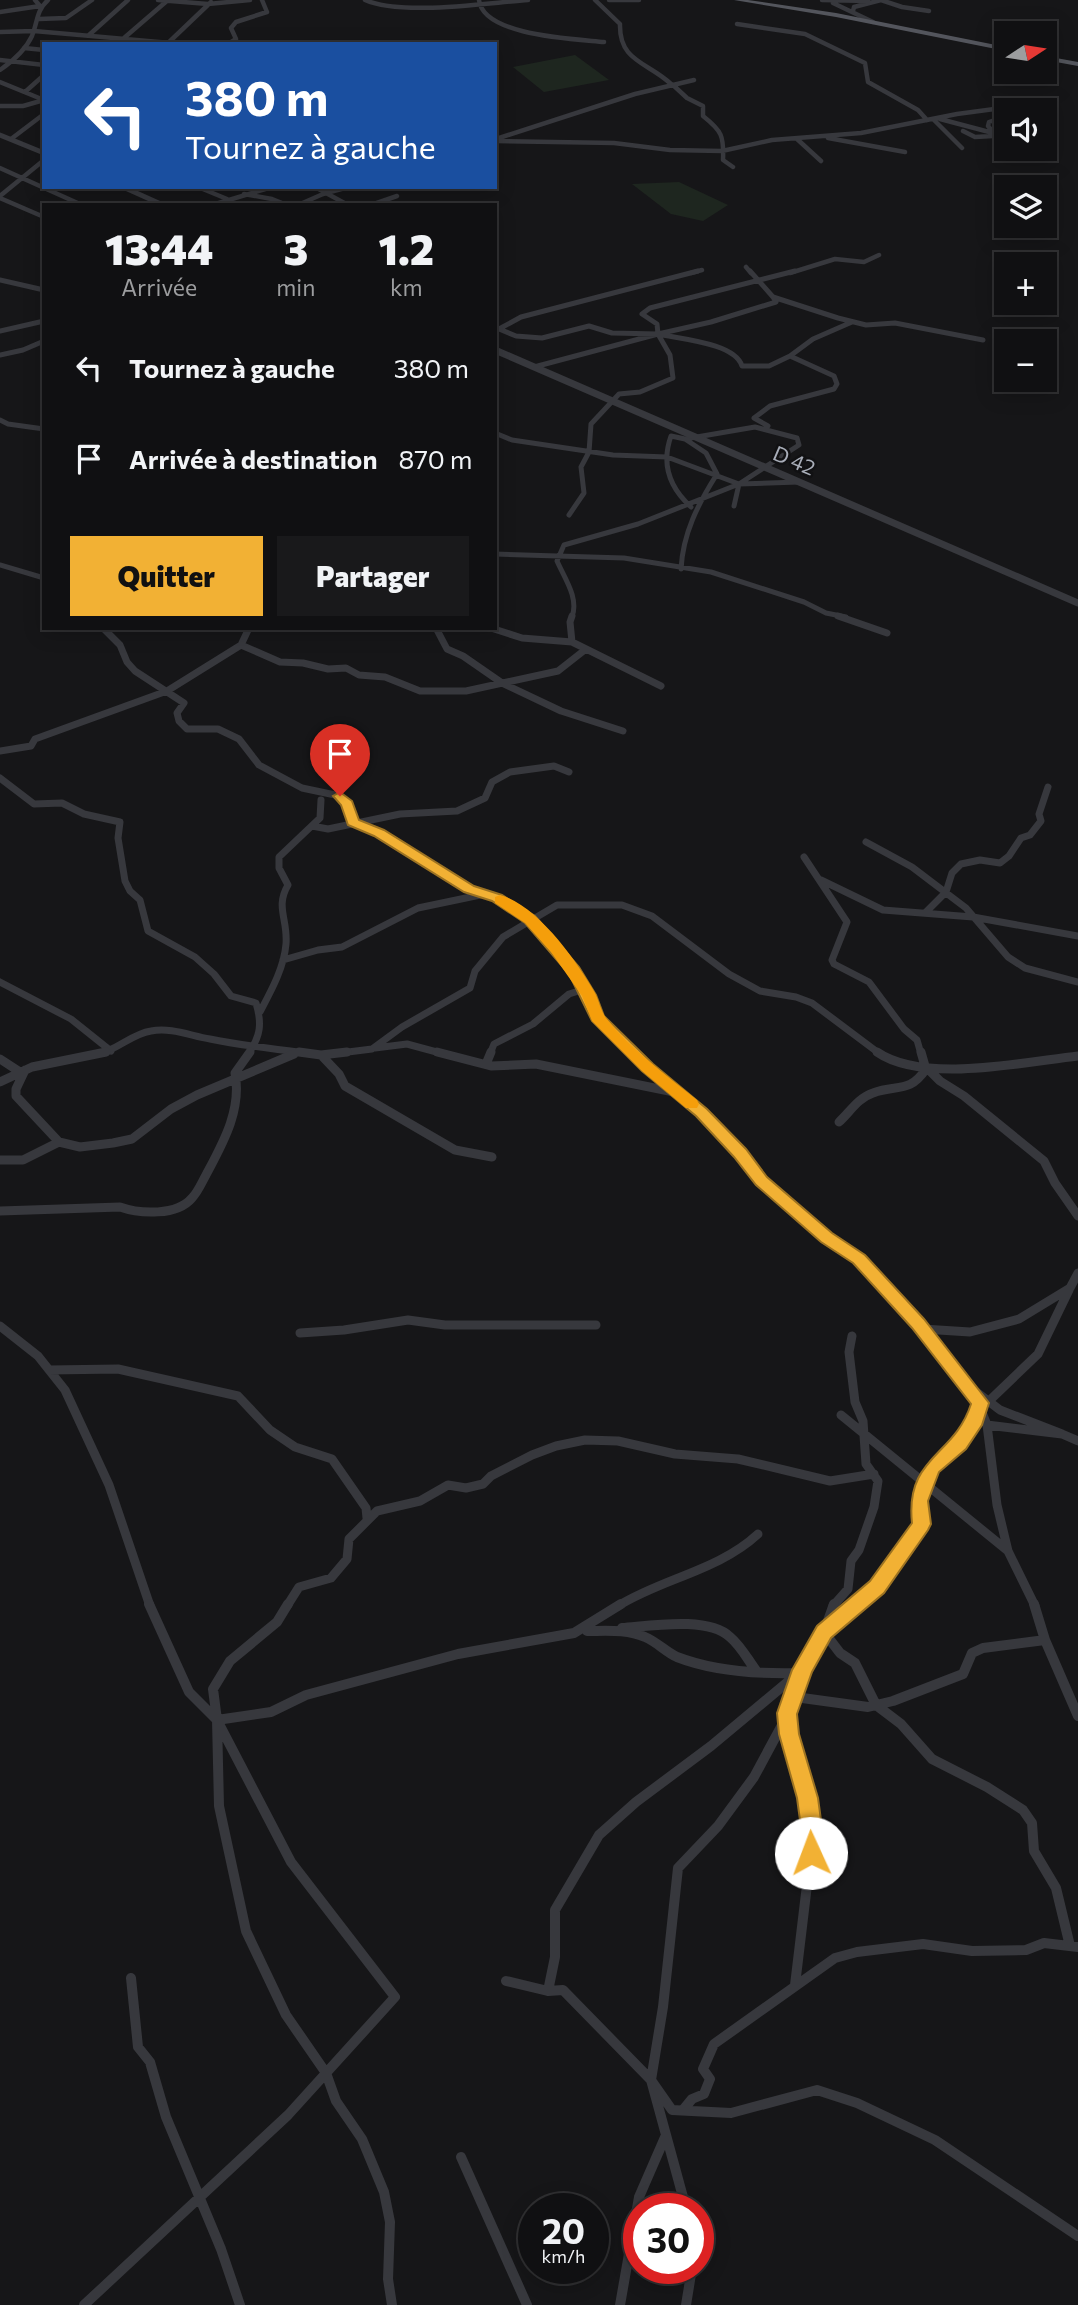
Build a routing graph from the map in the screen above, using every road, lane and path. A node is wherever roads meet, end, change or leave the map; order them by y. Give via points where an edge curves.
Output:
1 (35, 0) edge
2 (48, 0) edge
3 (92, 0) edge
4 (128, 0) edge
5 (158, 0) edge
6 (168, 0) edge
7 (213, 0) edge
8 (250, 0) edge
9 (262, 0) edge
10 (365, 0) edge
11 (528, 0) edge
12 (595, 0) edge
13 (609, 0) edge
14 (639, 0) edge
15 (737, 0) edge
16 (821, 0) edge
17 (882, 0) edge
18 (479, 1) edge
19 (208, 4) junction
20 (40, 6) junction
21 (853, 11) junction
22 (929, 11) dead end
23 (0, 12) edge
24 (39, 19) junction
25 (873, 22) junction
26 (737, 24) dead end
27 (34, 31) junction
28 (0, 32) edge
29 (89, 35) junction
30 (124, 38) junction
31 (159, 42) edge
32 (169, 42) edge
33 (231, 42) edge
34 (604, 43) dead end
35 (994, 47) edge
36 (24, 48) junction
37 (42, 50) edge
38 (0, 60) edge
39 (1057, 60) edge
40 (12, 62) junction
41 (1078, 64) edge
42 (42, 65) edge
43 (0, 71) edge
44 (42, 77) edge
45 (694, 80) dead end
46 (0, 82) edge
47 (25, 92) junction
48 (42, 99) edge
49 (42, 101) edge
50 (0, 106) edge
51 (993, 110) edge
52 (42, 116) edge
53 (935, 118) junction
54 (927, 120) junction
55 (994, 120) edge
56 (944, 129) junction
57 (976, 130) junction
58 (963, 131) junction
59 (0, 135) edge
60 (994, 135) junction
61 (819, 136) junction
62 (794, 138) junction
63 (11, 139) junction
64 (497, 139) edge
65 (497, 140) edge
66 (962, 148) dead end
67 (722, 151) junction
68 (42, 152) edge
69 (905, 152) dead end
70 (821, 161) dead end
71 (42, 162) edge
72 (733, 167) dead end
73 (0, 169) edge
74 (21, 178) junction
75 (42, 187) edge
76 (46, 189) edge
77 (128, 189) edge
78 (203, 189) edge
79 (262, 189) edge
80 (319, 189) edge
81 (341, 189) edge
82 (244, 194) junction
83 (397, 196) dead end
84 (0, 197) edge
85 (227, 199) junction
86 (77, 203) edge
87 (160, 203) edge
88 (217, 203) edge
89 (284, 203) edge
90 (303, 203) edge
91 (344, 203) edge
92 (377, 203) edge
93 (42, 216) edge
94 (879, 255) dead end
95 (746, 267) dead end
96 (702, 270) dead end
97 (0, 280) edge
98 (760, 282) junction
99 (42, 290) edge
100 (773, 297) junction
101 (42, 321) edge
102 (853, 322) junction
103 (0, 331) edge
104 (658, 334) junction
105 (984, 340) dead end
106 (42, 342) edge
107 (497, 351) edge
108 (0, 355) edge
109 (790, 356) junction
110 (534, 367) junction
111 (612, 401) junction
112 (0, 420) edge
113 (768, 426) junction
114 (42, 429) edge
115 (497, 434) edge
116 (688, 437) junction
117 (590, 452) junction
118 (667, 457) junction
119 (767, 468) junction
120 (717, 474) junction
121 (799, 482) junction
122 (738, 484) junction
123 (704, 497) junction
124 (688, 505) junction
125 (734, 506) dead end
126 (696, 510) junction
127 (569, 514) dead end
128 (497, 554) edge
129 (559, 554) junction
130 (0, 565) edge
131 (681, 569) junction
132 (42, 577) edge
133 (1078, 603) edge
134 (105, 630) edge
135 (248, 630) edge
136 (437, 630) edge
137 (497, 630) edge
138 (887, 633) dead end
139 (572, 642) junction
140 (241, 645) junction
141 (586, 649) junction
142 (503, 684) junction
143 (661, 686) dead end
144 (167, 691) junction
145 (623, 732) dead end
146 (0, 751) edge
147 (569, 772) dead end
148 (0, 778) edge
149 (1048, 788) dead end
150 (321, 800) dead end
151 (353, 822) junction
152 (312, 826) junction
153 (866, 842) dead end
154 (804, 857) dead end
155 (821, 880) junction
156 (946, 892) junction
157 (486, 894) junction
158 (926, 912) junction
159 (973, 917) junction
160 (530, 919) junction
161 (1078, 936) edge
162 (283, 960) junction
163 (0, 982) edge
164 (1078, 982) edge
165 (585, 989) junction
166 (260, 1012) junction
167 (256, 1047) junction
168 (372, 1049) junction
169 (111, 1051) junction
170 (297, 1053) junction
171 (321, 1055) junction
172 (1078, 1056) edge
173 (0, 1059) edge
174 (486, 1064) junction
175 (926, 1068) junction
176 (23, 1071) junction
177 (237, 1079) junction
178 (0, 1082) edge
179 (678, 1093) junction
180 (839, 1122) dead end
181 (59, 1142) junction
182 (492, 1157) dead end
183 (0, 1160) edge
184 (0, 1211) edge
185 (1078, 1216) edge
186 (1078, 1273) edge
187 (1070, 1288) junction
188 (596, 1325) dead end
189 (0, 1326) edge
190 (923, 1329) junction
191 (300, 1333) dead end
192 (852, 1336) dead end
193 (49, 1370) junction
194 (985, 1402) junction
195 (841, 1415) dead end
196 (987, 1425) junction
197 (863, 1433) junction
198 (1062, 1434) junction
199 (1078, 1441) edge
200 (874, 1474) junction
201 (925, 1485) junction
202 (367, 1518) junction
203 (758, 1534) dead end
204 (1008, 1551) junction
205 (605, 1630) junction
206 (580, 1631) junction
207 (824, 1632) junction
208 (1045, 1640) junction
209 (757, 1672) junction
210 (801, 1672) junction
211 (795, 1697) junction
212 (876, 1706) junction
213 (787, 1713) junction
214 (1078, 1716) edge
215 (217, 1720) junction
216 (1074, 1947) edge
217 (131, 1978) dead end
218 (506, 1981) dead end
219 (795, 1986) junction
220 (548, 1991) junction
221 (326, 2073) junction
222 (651, 2080) junction
223 (683, 2110) junction
224 (666, 2135) junction
225 (461, 2157) dead end
226 (682, 2193) edge
227 (200, 2197) junction
228 (1078, 2236) edge
229 (690, 2284) edge
230 (84, 2305) edge
231 (240, 2305) edge
232 (391, 2305) edge
233 (527, 2305) edge
234 (620, 2305) edge
235 (687, 2305) edge

1 - 20 street
2 - 20 street
3 - 24 street via 66,19
4 - 29 street
5 - 6 street
6 - 19 street
6 - 30 street
7 - 19 street
8 - 19 street
9 - 33 street via 267,12 236,22 231,28 236,39
10 - 18 street via 379,6 409,7
11 - 18 street
12 - 67 street via 620,24 621,48 703,106 703,116 724,139
13 - 14 street
15 - 25 main road
16 - 17 street
16 - 21 street
17 - 21 street
17 - 22 street
18 - 34 street via 481,12 491,21
19 - 32 street
20 - 23 street
20 - 24 street
21 - 25 street
24 - 27 street
25 - 35 main road
26 - 54 street via 786,30 828,43 865,64 867,82 918,110
27 - 28 street
27 - 29 street
27 - 36 street
29 - 30 street
30 - 31 street
36 - 37 street
36 - 40 street
38 - 40 street
39 - 41 main road
40 - 42 street
40 - 43 street
44 - 47 street
45 - 64 street via 635,94
46 - 47 street
47 - 48 street
49 - 50 street
51 - 53 street
52 - 63 street
53 - 54 street
53 - 56 street
53 - 57 street
54 - 61 street
55 - 60 street via 988,123
56 - 58 street
56 - 66 street
57 - 58 street
57 - 60 street
58 - 60 street via 975,137
59 - 63 street
61 - 62 street
61 - 69 street
62 - 67 street
62 - 70 street
63 - 68 street
65 - 67 street
67 - 72 street via 723,160
71 - 74 street
73 - 74 street
74 - 75 street
74 - 84 street
76 - 86 street
77 - 87 street
78 - 85 street
79 - 82 street
80 - 91 street
81 - 90 street, bridge
82 - 85 street
82 - 89 street
83 - 92 street
84 - 93 street
85 - 88 street
94 - 98 street via 864,262 835,259
95 - 98 street
96 - 104 street via 521,317 499,329 542,338 589,326 612,333
97 - 99 street
98 - 100 street
98 - 104 street via 650,308 642,314 657,324
100 - 102 street
100 - 104 street via 776,302
101 - 103 street
102 - 105 street via 895,323
102 - 109 street
104 - 109 street via 728,349 742,366 769,366
104 - 110 street
104 - 111 street via 670,355 673,378 640,392 619,394
106 - 108 street
107 - 110 street, D 42 / D 42
109 - 113 street via 834,376 837,384 834,389 770,406 754,418
110 - 111 street, D 42 / D 42
111 - 116 street, D 42 / D 42
111 - 117 street via 591,424
112 - 114 street
113 - 116 street via 738,426
113 - 119 street via 797,438 799,446
115 - 117 street
116 - 118 street via 670,436
116 - 119 street, D 42 / D 42
116 - 120 street via 705,450
117 - 118 street
117 - 127 street via 581,467 587,486
118 - 120 street
118 - 124 street via 668,479
119 - 121 street, D 42 / D 42
119 - 122 street
120 - 122 street
120 - 123 street
121 - 122 street
121 - 133 street, D 42 / D 42
122 - 123 street
122 - 125 street
123 - 124 street
123 - 126 street
124 - 126 street
124 - 129 street via 614,533 580,538 564,545
126 - 131 street
128 - 129 street
129 - 131 street via 624,558
129 - 139 street via 556,561 574,598
130 - 132 street
131 - 138 street via 737,579
134 - 144 street via 135,671
135 - 140 street
136 - 142 street via 447,649 463,654
137 - 139 street via 522,638
139 - 141 street
140 - 142 street via 280,662 346,668 421,691 466,691
140 - 144 street
141 - 142 street via 558,671
141 - 143 street
142 - 145 street via 542,704
144 - 146 street via 72,724 35,739 31,746
144 - 151 street via 184,704 177,713 181,725 190,731 218,729 239,739 259,765 302,788 340,796
147 - 151 street via 554,765 510,772 492,782 485,798 457,811
148 - 166 street via 34,804 62,803 84,814 120,822 125,881 140,900 148,931 202,960 231,996 256,1003
149 - 156 street via 1041,821 1030,835 1020,838 1000,863 980,860 961,864 952,873
150 - 152 street via 320,818
151 - 152 street via 328,829
151 - 157 street via 469,889
152 - 162 street via 286,844 278,858 278,870 288,885 280,898 287,923
153 - 156 street
154 - 155 street
155 - 158 street via 883,910
155 - 175 street via 847,922 832,961 869,982 917,1040
156 - 158 street
156 - 159 street
157 - 160 street
157 - 162 street via 418,908 342,947
158 - 159 street
159 - 161 street
159 - 164 street via 1008,957 1025,968
160 - 165 street
160 - 168 street via 503,937 475,971 470,988
160 - 175 street via 570,903 622,905 652,916 712,962 760,991 812,1003 886,1058
162 - 166 street
163 - 169 street via 71,1019
165 - 174 street via 569,994 533,1024 494,1044
165 - 179 street via 598,1018
166 - 167 street
167 - 169 street via 154,1031 134,1035
167 - 170 street
167 - 177 street via 235,1073
168 - 171 street
168 - 174 street via 407,1044
169 - 176 street
170 - 171 street
170 - 177 street
171 - 182 street via 345,1086 455,1150
172 - 175 street
173 - 176 street
174 - 179 street via 536,1063
175 - 180 street via 911,1087 863,1098
175 - 185 street via 1044,1161
176 - 178 street
176 - 181 street via 16,1096
177 - 181 street via 172,1109 132,1139 80,1147
177 - 184 street via 235,1117 192,1199 181,1207 132,1212 120,1207
179 - 190 street via 740,1153 761,1181 859,1259
181 - 183 street via 23,1160
186 - 187 street
187 - 190 street via 1019,1319 990,1329
187 - 194 street via 1038,1354
188 - 191 street via 445,1325 408,1320
189 - 193 street
190 - 194 street via 965,1384
192 - 197 street via 851,1376
193 - 202 street via 118,1369 238,1396 270,1430 295,1447 332,1459 366,1508
193 - 215 street via 65,1390 109,1485 143,1591 189,1692
194 - 196 street
194 - 198 street
194 - 201 street via 959,1444 932,1468
195 - 197 street
196 - 198 street
196 - 204 street
197 - 200 street via 866,1464
197 - 201 street
198 - 199 street
200 - 202 street via 830,1481 738,1458 585,1440 532,1455 483,1484 466,1488 447,1485 420,1501 377,1511
200 - 207 street via 878,1481 874,1507 851,1562 848,1588 834,1603
201 - 204 street
201 - 207 street via 919,1501 921,1524 877,1587
202 - 215 street via 349,1539 347,1559 331,1578 299,1587 277,1622 230,1661 213,1689
203 - 206 street via 748,1545 633,1597
204 - 208 street via 1032,1597
205 - 206 street
205 - 209 street via 645,1637 699,1665
205 - 209 street via 671,1625 719,1629 729,1635
206 - 215 street via 458,1654 306,1695 271,1712
207 - 210 street
207 - 212 street via 840,1653 855,1663
208 - 212 street via 983,1648 972,1653 963,1674
208 - 214 street
209 - 210 street
210 - 211 street
210 - 220 street via 599,1835 555,1910 555,1957
211 - 212 street
211 - 213 street
212 - 216 street via 901,1724 932,1759 1023,1810 1032,1823 1034,1851 1056,1888
213 - 219 street via 813,1835
213 - 222 street via 735,1803 678,1868
215 - 221 street via 219,1806 246,1931 286,2015
215 - 221 street via 290,1862 395,1997
216 - 219 street via 1044,1942 1026,1950 972,1951 923,1944 857,1952 835,1958
217 - 227 street via 138,2047 150,2062 166,2117
218 - 220 street
219 - 223 street via 714,2044 706,2058 704,2069 710,2080 704,2094
220 - 222 street via 564,1990
221 - 227 street
221 - 232 street via 384,2192 390,2222
222 - 223 street via 672,2110
222 - 224 street
223 - 228 street via 731,2113 817,2090 857,2103 936,2140
224 - 226 street
224 - 234 street via 639,2197
225 - 233 street
227 - 230 street
227 - 231 street
229 - 235 street

